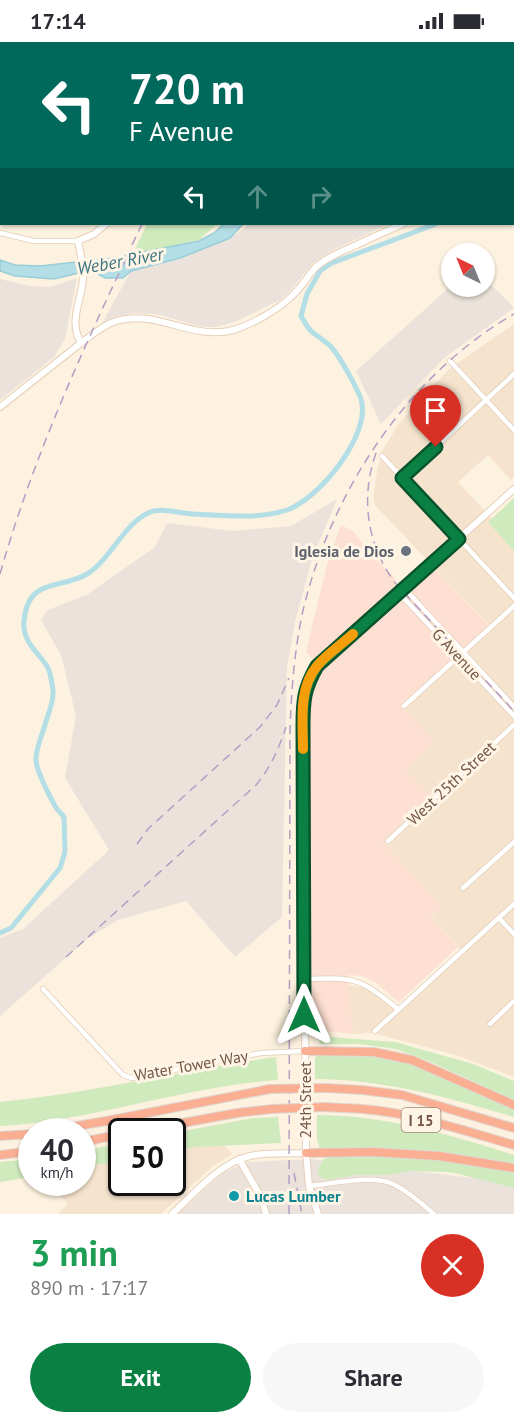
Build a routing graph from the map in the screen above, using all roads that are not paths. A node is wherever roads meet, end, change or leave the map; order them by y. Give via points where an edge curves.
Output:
1 (105, 225) edge
2 (401, 225) edge
3 (0, 232) edge
4 (78, 241) junction
5 (81, 343) junction
6 (450, 361) dead end
7 (514, 374) edge
8 (486, 400) junction
9 (0, 406) edge
10 (514, 430) edge
11 (382, 456) dead end
12 (402, 478) junction
13 (514, 489) edge
14 (459, 539) junction
15 (402, 590) junction
16 (514, 598) edge
17 (514, 606) edge
18 (464, 653) junction
19 (459, 657) junction
20 (404, 706) dead end
21 (514, 706) edge
22 (514, 716) edge
23 (514, 725) edge
24 (388, 841) dead end
25 (514, 842) edge
26 (463, 888) dead end
27 (514, 904) edge
28 (499, 918) junction
29 (514, 934) edge
30 (304, 979) junction
31 (43, 989) dead end
32 (514, 1001) edge
33 (398, 1009) junction
34 (490, 1024) dead end
35 (375, 1031) dead end
36 (305, 1051) junction
37 (514, 1105) edge
38 (96, 1122) edge
39 (186, 1122) edge
40 (514, 1128) edge
41 (18, 1135) edge
42 (0, 1136) edge
43 (514, 1144) edge
44 (18, 1153) edge
45 (306, 1154) junction
46 (0, 1155) edge
47 (239, 1160) junction
48 (514, 1168) edge
49 (309, 1186) junction
50 (172, 1214) edge
51 (266, 1214) edge
52 (318, 1214) edge
53 (434, 1214) edge

1 - 4 main road
2 - 5 main road via 334,255 317,266 282,305 242,327 209,333 136,317 114,321
3 - 4 street via 34,241
4 - 5 main road via 84,278 75,325
5 - 9 main road
6 - 8 street
7 - 8 street
8 - 10 street
8 - 12 street
11 - 12 street
12 - 14 street
13 - 14 main road, 24th Street
14 - 15 main road, 24th Street
14 - 16 street
15 - 18 street, G Avenue
15 - 19 street, G Avenue
15 - 30 main road, 24th Street via 317,666 304,693
17 - 18 street
18 - 19 street
18 - 21 street, G Avenue
19 - 20 street
19 - 22 street, G Avenue
23 - 24 street, West 25th Street
25 - 26 street
27 - 28 street
28 - 29 street
28 - 33 street
30 - 33 street via 346,979 363,984
30 - 36 main road, 24th Street
31 - 36 street, Water Tower Way via 123,1075 132,1078 261,1053
32 - 34 street
33 - 35 street
36 - 37 highway via 374,1052 412,1060
36 - 45 main road, 24th Street
38 - 40 highway, I 15, bridge via 270,1089 326,1088 402,1095
39 - 43 highway, I 15, bridge via 272,1109 363,1109
41 - 42 highway
44 - 46 highway
45 - 47 main road via 261,1154
45 - 48 highway via 373,1152 439,1156
45 - 49 main road, 24th Street
47 - 50 main road via 218,1172
47 - 51 main road via 261,1197
49 - 52 main road, 24th Street
49 - 53 street via 376,1179 404,1190

